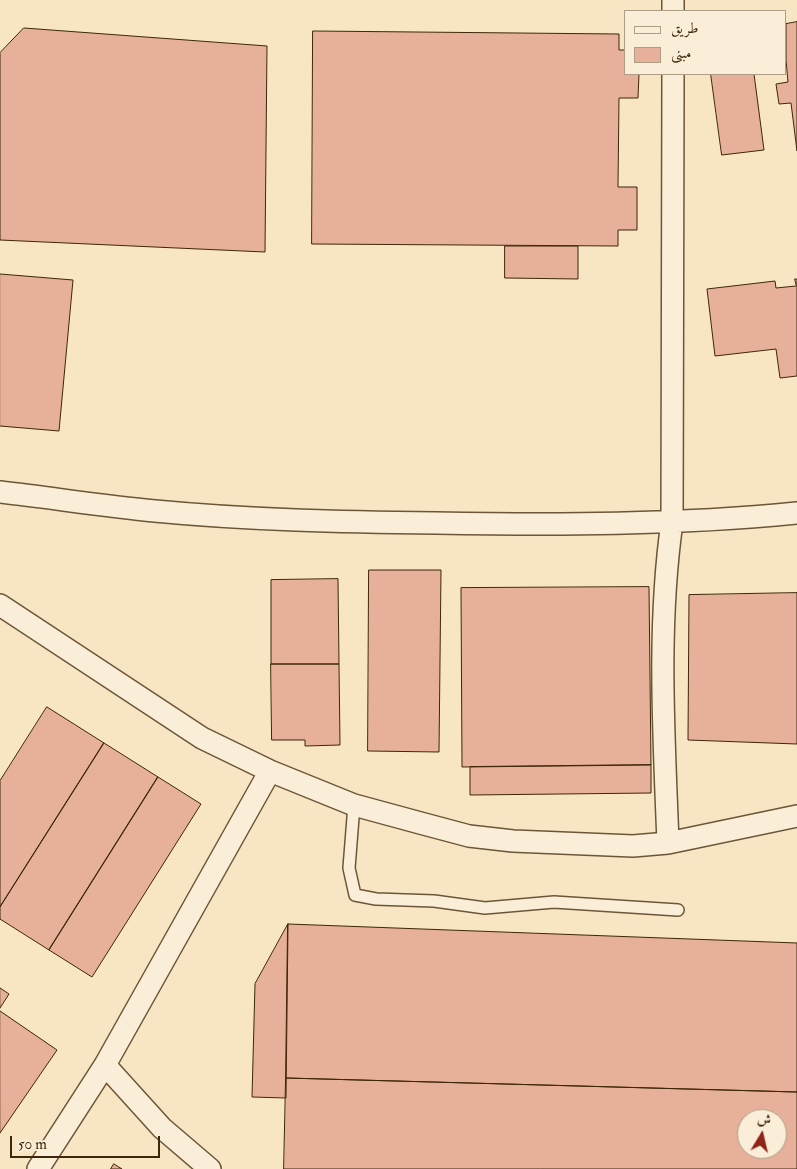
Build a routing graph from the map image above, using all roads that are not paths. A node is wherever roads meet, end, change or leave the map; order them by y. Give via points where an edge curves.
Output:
1 (673, 75) edge
2 (0, 492) edge
3 (797, 513) edge
4 (672, 522) junction
5 (0, 605) edge
6 (270, 771) junction
7 (354, 805) junction
8 (797, 816) edge
9 (668, 842) junction
10 (678, 910) dead end
11 (105, 1065) junction
12 (38, 1169) edge
13 (210, 1169) edge

1 - 4 street
2 - 4 street via 157,511 320,521 494,524
3 - 4 street
4 - 9 street via 664,620
5 - 6 street via 202,738
6 - 7 street
6 - 11 street
7 - 9 street via 469,836 585,846
7 - 10 lane via 349,868 355,895 485,908 554,902
8 - 9 street
11 - 12 street
11 - 13 street via 162,1128

